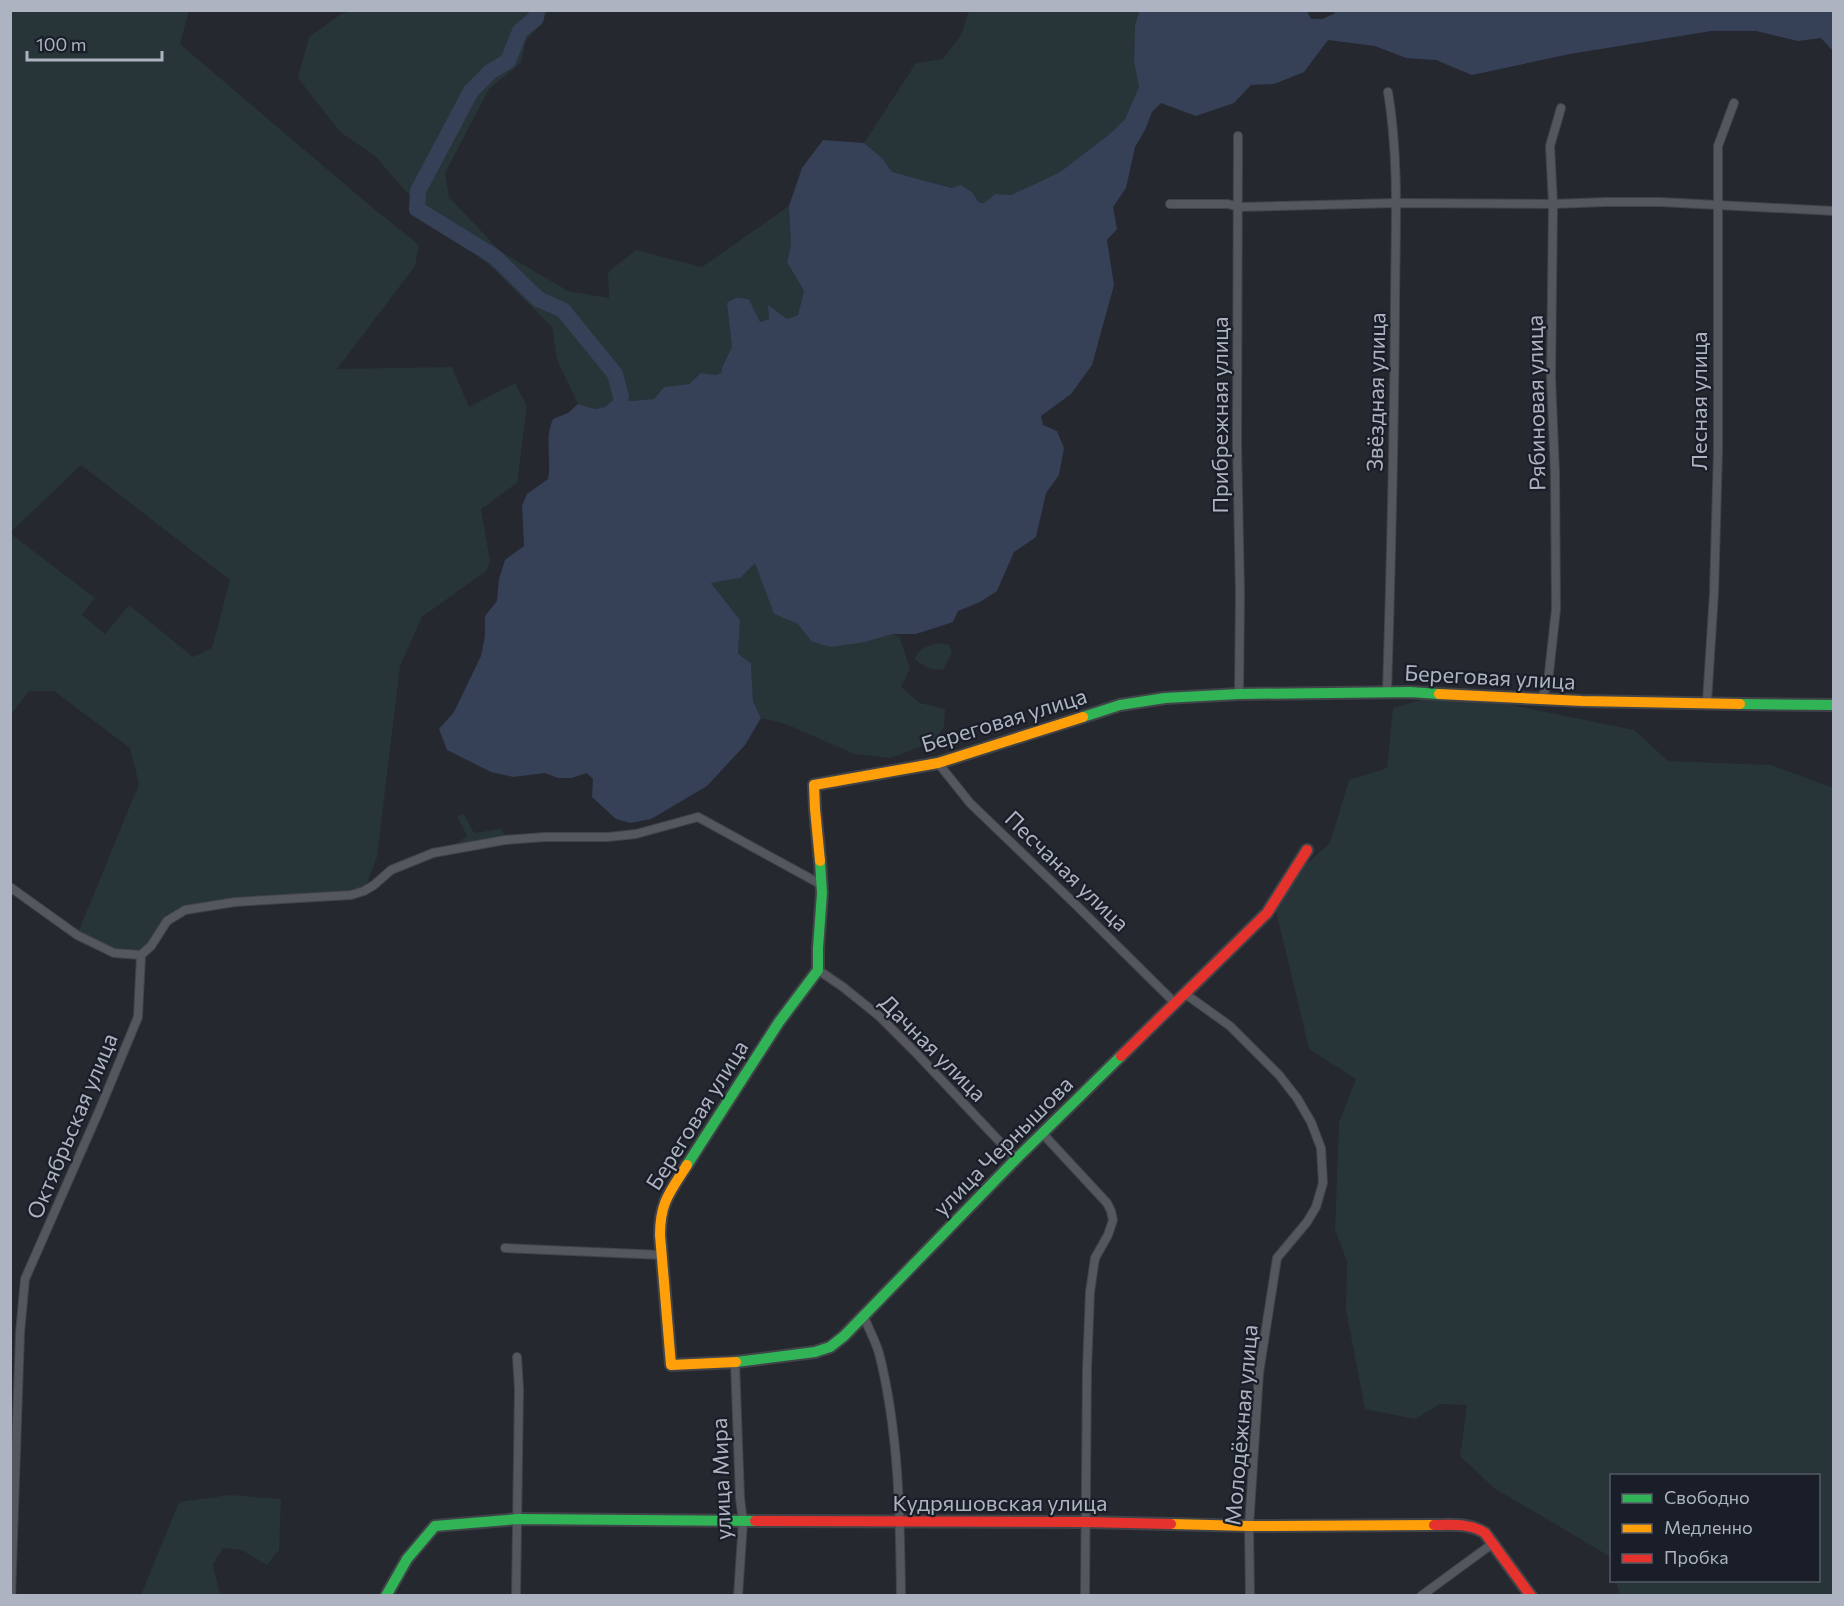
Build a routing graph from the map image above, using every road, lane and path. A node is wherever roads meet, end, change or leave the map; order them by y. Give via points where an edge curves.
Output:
1 (1388, 92) dead end
2 (1734, 103) dead end
3 (1561, 108) dead end
4 (1238, 135) dead end
5 (1395, 203) junction
6 (1170, 204) dead end
7 (1553, 204) junction
8 (1718, 206) junction
9 (1239, 207) junction
10 (1833, 211) edge
11 (1387, 692) junction
12 (1239, 694) junction
13 (1542, 698) junction
14 (1707, 702) junction
15 (1833, 705) edge
16 (938, 763) junction
17 (1307, 850) dead end
18 (822, 885) junction
19 (10, 888) edge
20 (141, 955) junction
21 (818, 970) junction
22 (1184, 993) junction
23 (1174, 1002) junction
24 (1043, 1134) junction
25 (1016, 1159) junction
26 (505, 1248) dead end
27 (662, 1255) junction
28 (862, 1315) junction
29 (517, 1358) dead end
30 (735, 1362) junction
31 (671, 1365) joint
32 (518, 1519) junction
33 (742, 1522) junction
34 (1085, 1522) junction
35 (900, 1523) junction
36 (1249, 1526) junction
37 (1492, 1544) junction
38 (11, 1596) edge
39 (386, 1596) edge
40 (516, 1596) edge
41 (738, 1596) edge
42 (901, 1596) edge
43 (1085, 1596) edge
44 (1250, 1596) edge
45 (1421, 1596) edge
46 (1531, 1596) edge

1 - 5 street, Звёздная улица
2 - 8 street, Лесная улица via 1718,146
3 - 7 street, Рябиновая улица via 1550,146
4 - 9 street, Прибрежная улица
5 - 7 street
5 - 9 street
5 - 11 street, Звёздная улица
6 - 9 street
7 - 8 street via 1660,202
7 - 13 street, Рябиновая улица via 1551,377 1556,609 1548,682
8 - 10 street
8 - 14 street, Лесная улица via 1717,487
9 - 12 street, Прибрежная улица
11 - 12 street, Береговая улица
11 - 13 street, Береговая улица
12 - 16 street, Береговая улица via 1120,705
13 - 14 street, Береговая улица
14 - 15 street, Береговая улица
16 - 18 street, Береговая улица via 813,785
16 - 23 street, Песчаная улица via 970,803
17 - 22 street, улица Чернышова via 1267,913
18 - 20 street via 698,817 636,834 505,840 433,853 391,870 374,885 351,895 235,902 185,910 167,921
18 - 21 street, Береговая улица
19 - 20 street via 77,935 114,953
20 - 38 street, Октябрьская улица via 138,1017 25,1279
21 - 25 street, Дачная улица via 879,1016
21 - 27 street, Береговая улица via 790,1005 665,1199 660,1219
22 - 23 street, улица Чернышова
22 - 36 street, Молодёжная улица via 1230,1026 1279,1075 1311,1122 1321,1148 1323,1183 1316,1207 1277,1258 1259,1373
23 - 24 street, улица Чернышова
24 - 25 street, улица Чернышова
24 - 34 street via 1107,1203 1113,1220 1095,1258 1091,1281
25 - 28 street, улица Чернышова
26 - 27 street
27 - 31 street, Береговая улица
28 - 30 street, улица Чернышова via 830,1347
28 - 35 street via 878,1351 895,1436
29 - 32 street
30 - 31 street, улица Чернышова
30 - 33 street, улица Мира
32 - 33 street, Кудряшовская улица
32 - 39 street, Кудряшовская улица via 435,1526 407,1559
32 - 40 street
33 - 35 street, Кудряшовская улица
33 - 41 street, улица Мира
34 - 35 street, Кудряшовская улица
34 - 36 street, Кудряшовская улица
34 - 43 street
35 - 42 street
36 - 37 street, Кудряшовская улица via 1461,1525 1476,1527
36 - 44 street, Молодёжная улица
37 - 45 street
37 - 46 street, Кудряшовская улица

